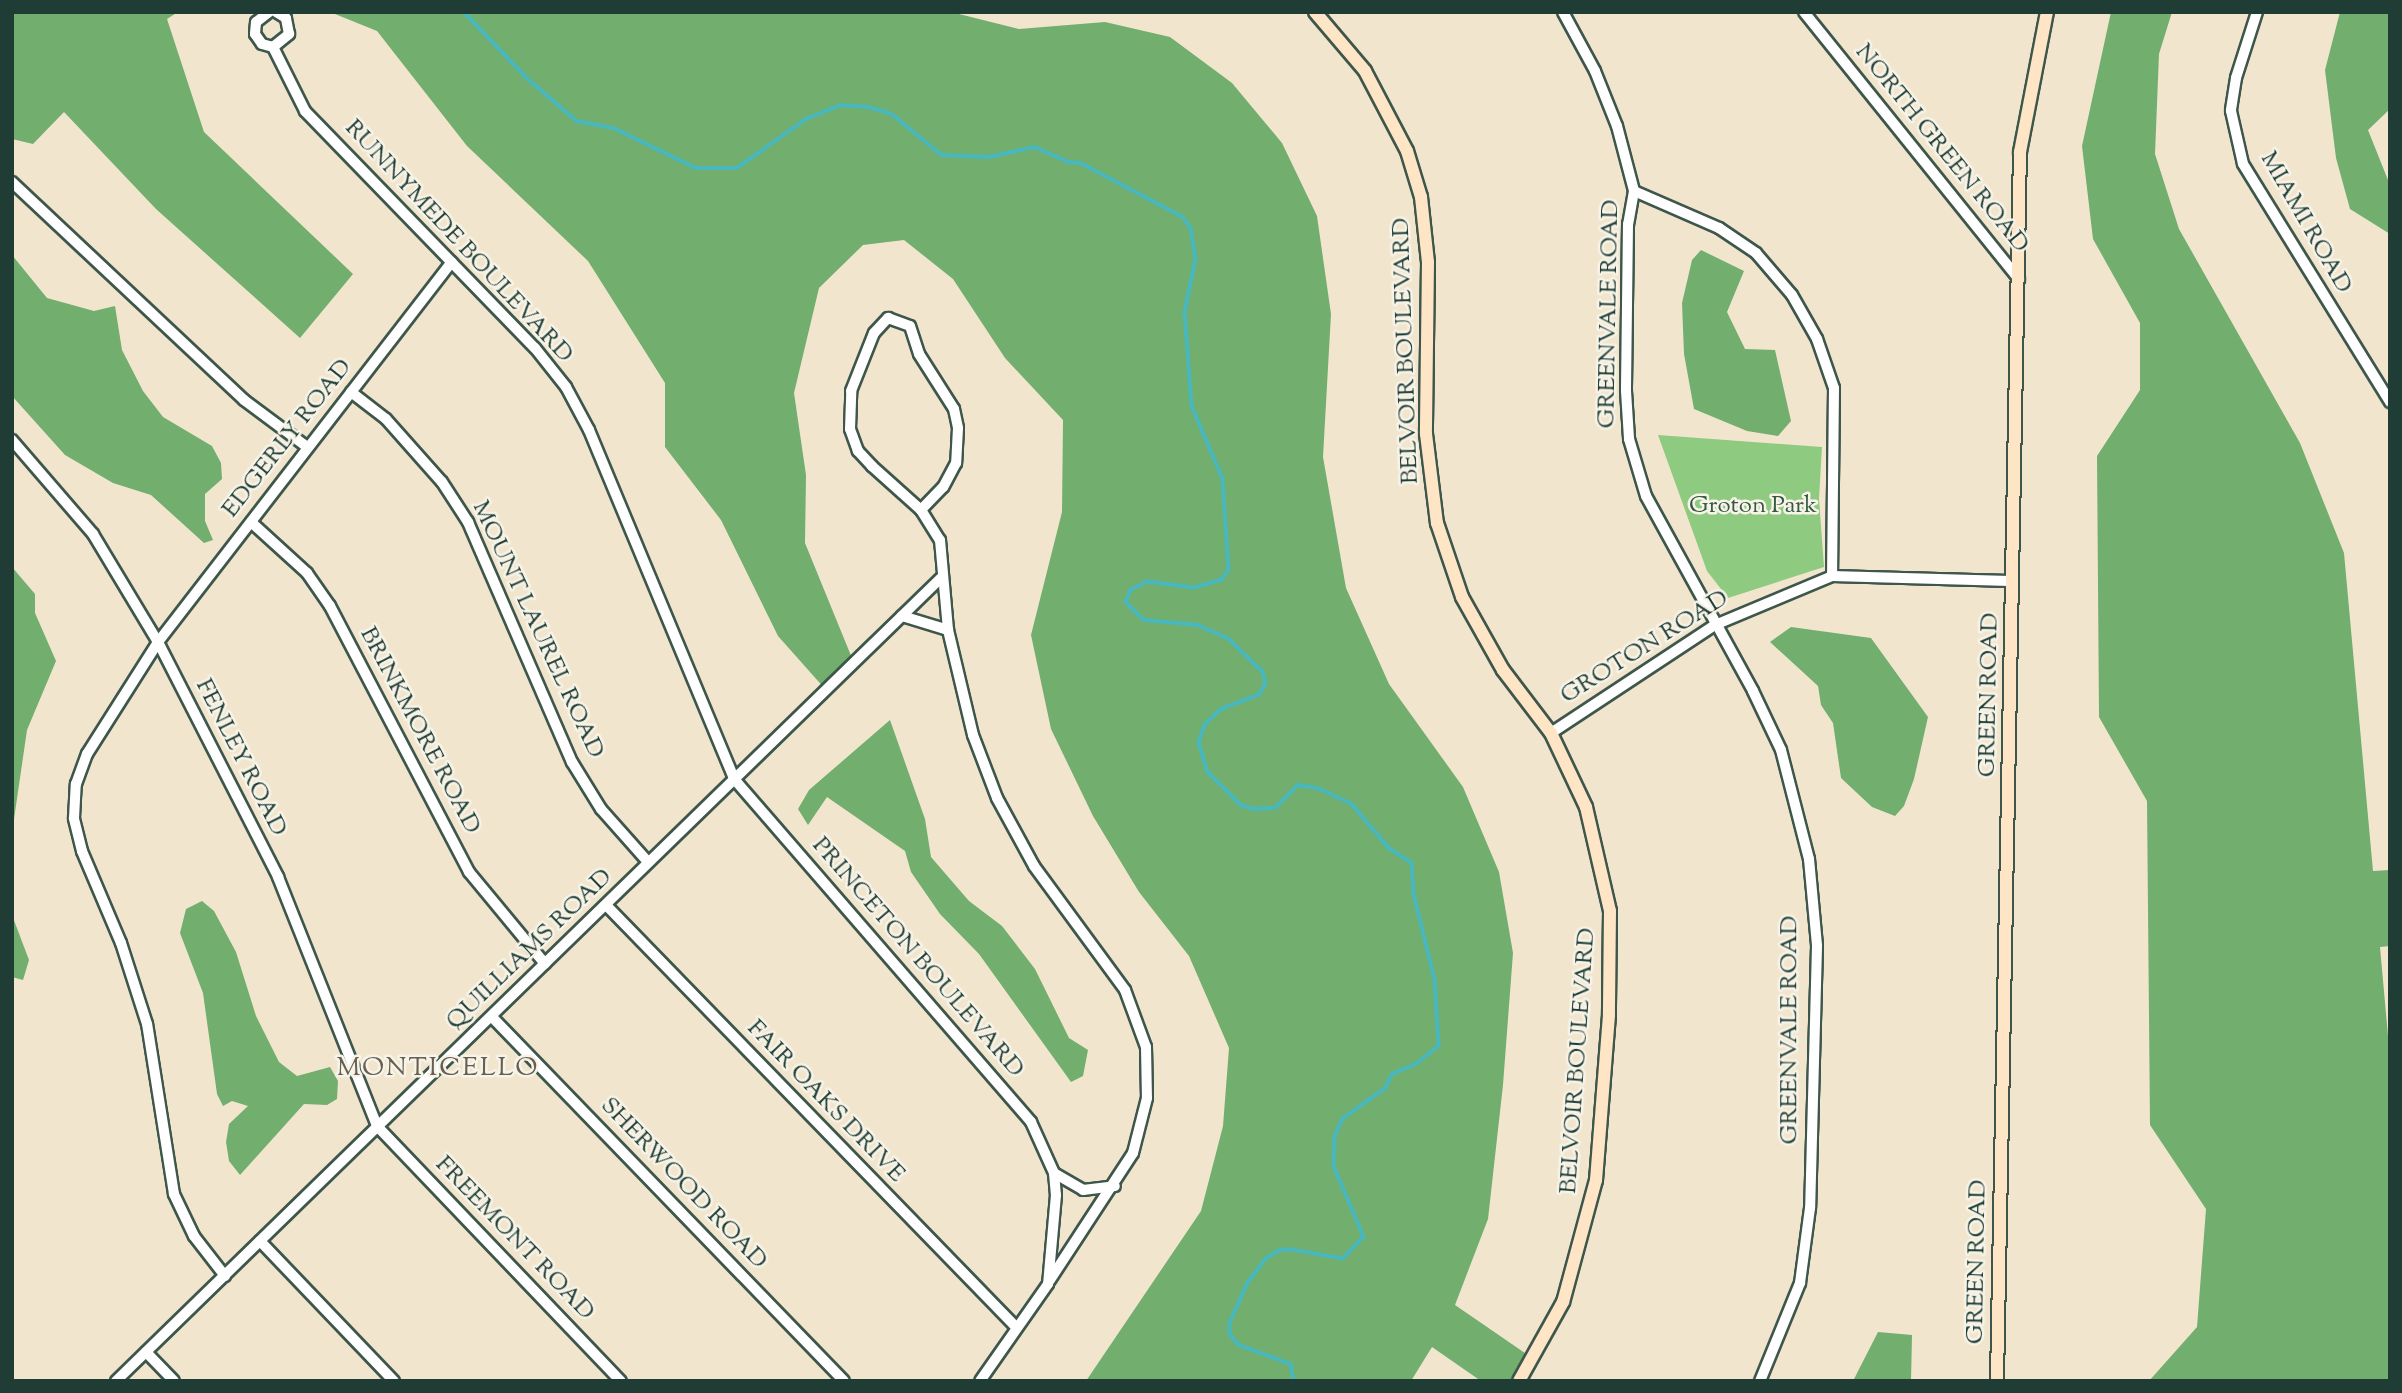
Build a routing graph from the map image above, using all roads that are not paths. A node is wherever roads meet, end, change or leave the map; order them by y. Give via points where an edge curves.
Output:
1 (269, 12) edge
2 (276, 12) edge
3 (1315, 12) edge
4 (1563, 12) edge
5 (1804, 12) edge
6 (2047, 12) edge
7 (2257, 12) edge
8 (273, 47) junction
9 (12, 182) edge
10 (1633, 191) junction
11 (452, 262) junction
12 (2020, 280) junction
13 (351, 393) junction
14 (2390, 402) edge
15 (12, 440) edge
16 (306, 446) junction
17 (921, 510) junction
18 (251, 522) junction
19 (1832, 576) junction
20 (942, 577) junction
21 (2010, 581) junction
22 (902, 616) junction
23 (1715, 625) junction
24 (948, 630) junction
25 (158, 642) junction
26 (1551, 733) junction
27 (735, 780) junction
28 (648, 862) junction
29 (606, 905) junction
30 (545, 964) junction
31 (492, 1017) junction
32 (377, 1126) junction
33 (1054, 1173) junction
34 (1115, 1186) junction
35 (260, 1241) junction
36 (225, 1276) junction
37 (1048, 1284) junction
38 (1016, 1327) junction
39 (146, 1352) junction
40 (1523, 1379) edge
41 (116, 1381) edge
42 (174, 1381) edge
43 (394, 1381) edge
44 (621, 1381) edge
45 (844, 1381) edge
46 (980, 1381) edge
47 (1760, 1381) edge
48 (1997, 1381) edge

1 - 8 street, RUNNYMEDE BOULEVARD via 256,22 255,34 262,44
2 - 8 street via 286,18 289,34
3 - 26 street, BELVOIR BOULEVARD via 1365,71 1407,151 1421,197 1428,262 1426,434 1437,523 1462,597 1503,670
4 - 10 street, GREENVALE ROAD via 1595,71 1617,126
5 - 12 street, NORTH GREEN ROAD
6 - 12 street, GREEN ROAD via 2020,152
7 - 14 street, MIAMI ROAD via 2236,78 2231,111 2243,164
8 - 11 street, RUNNYMEDE BOULEVARD via 305,111
9 - 16 street via 244,400
10 - 19 street via 1720,228 1756,253 1792,295 1817,339 1834,388
10 - 23 street, GREENVALE ROAD via 1628,266 1629,439 1646,496
11 - 13 street, EDGERLY ROAD
11 - 27 street, RUNNYMEDE BOULEVARD via 566,387 589,430
12 - 21 street, GREEN ROAD
13 - 16 street, EDGERLY ROAD
13 - 28 street, MOUNT LAUREL ROAD via 386,419 442,482 468,522 572,762 601,809
15 - 25 street, FENLEY ROAD via 93,534
16 - 18 street, EDGERLY ROAD
17 - 17 street via 943,487 956,463 958,428 954,409 919,354 909,326 888,317 874,333 851,391 850,429 858,451
17 - 20 street via 940,540
18 - 25 street, EDGERLY ROAD
18 - 30 street, BRINKMORE ROAD via 307,573 330,606 468,872
19 - 21 street, GROTON ROAD
19 - 23 street, GROTON ROAD
20 - 22 street, QUILLIAMS ROAD
20 - 24 street
21 - 48 street, GREEN ROAD via 2014,609
22 - 24 street
22 - 27 street, QUILLIAMS ROAD
23 - 26 street, GROTON ROAD
23 - 47 street, GREENVALE ROAD via 1781,750 1809,859 1817,946 1810,1208 1800,1283
24 - 34 street via 962,698 997,798 1034,866 1125,990 1138,1016 1146,1047 1147,1098 1133,1153
25 - 32 street, FENLEY ROAD via 278,877
25 - 36 street, EDGERLY ROAD via 87,754 76,783 74,817 82,851 121,943 147,1024 174,1194 194,1236
26 - 40 street, BELVOIR BOULEVARD via 1586,807 1611,911 1609,1016 1596,1180 1563,1302
27 - 28 street, QUILLIAMS ROAD
27 - 33 street, PRINCETON BOULEVARD via 1031,1122
28 - 29 street, QUILLIAMS ROAD
29 - 30 street, QUILLIAMS ROAD
29 - 38 street, FAIR OAKS DRIVE
30 - 31 street, QUILLIAMS ROAD
31 - 32 street, QUILLIAMS ROAD
31 - 45 street, SHERWOOD ROAD
32 - 35 street, QUILLIAMS ROAD
32 - 44 street, FREEMONT ROAD
33 - 34 street via 1083,1190
33 - 37 street, PRINCETON BOULEVARD via 1057,1220
34 - 37 street
35 - 36 street, QUILLIAMS ROAD
35 - 43 street
36 - 39 street, QUILLIAMS ROAD
37 - 38 street, PRINCETON BOULEVARD
38 - 46 street, PRINCETON BOULEVARD
39 - 41 street, QUILLIAMS ROAD
39 - 42 street

